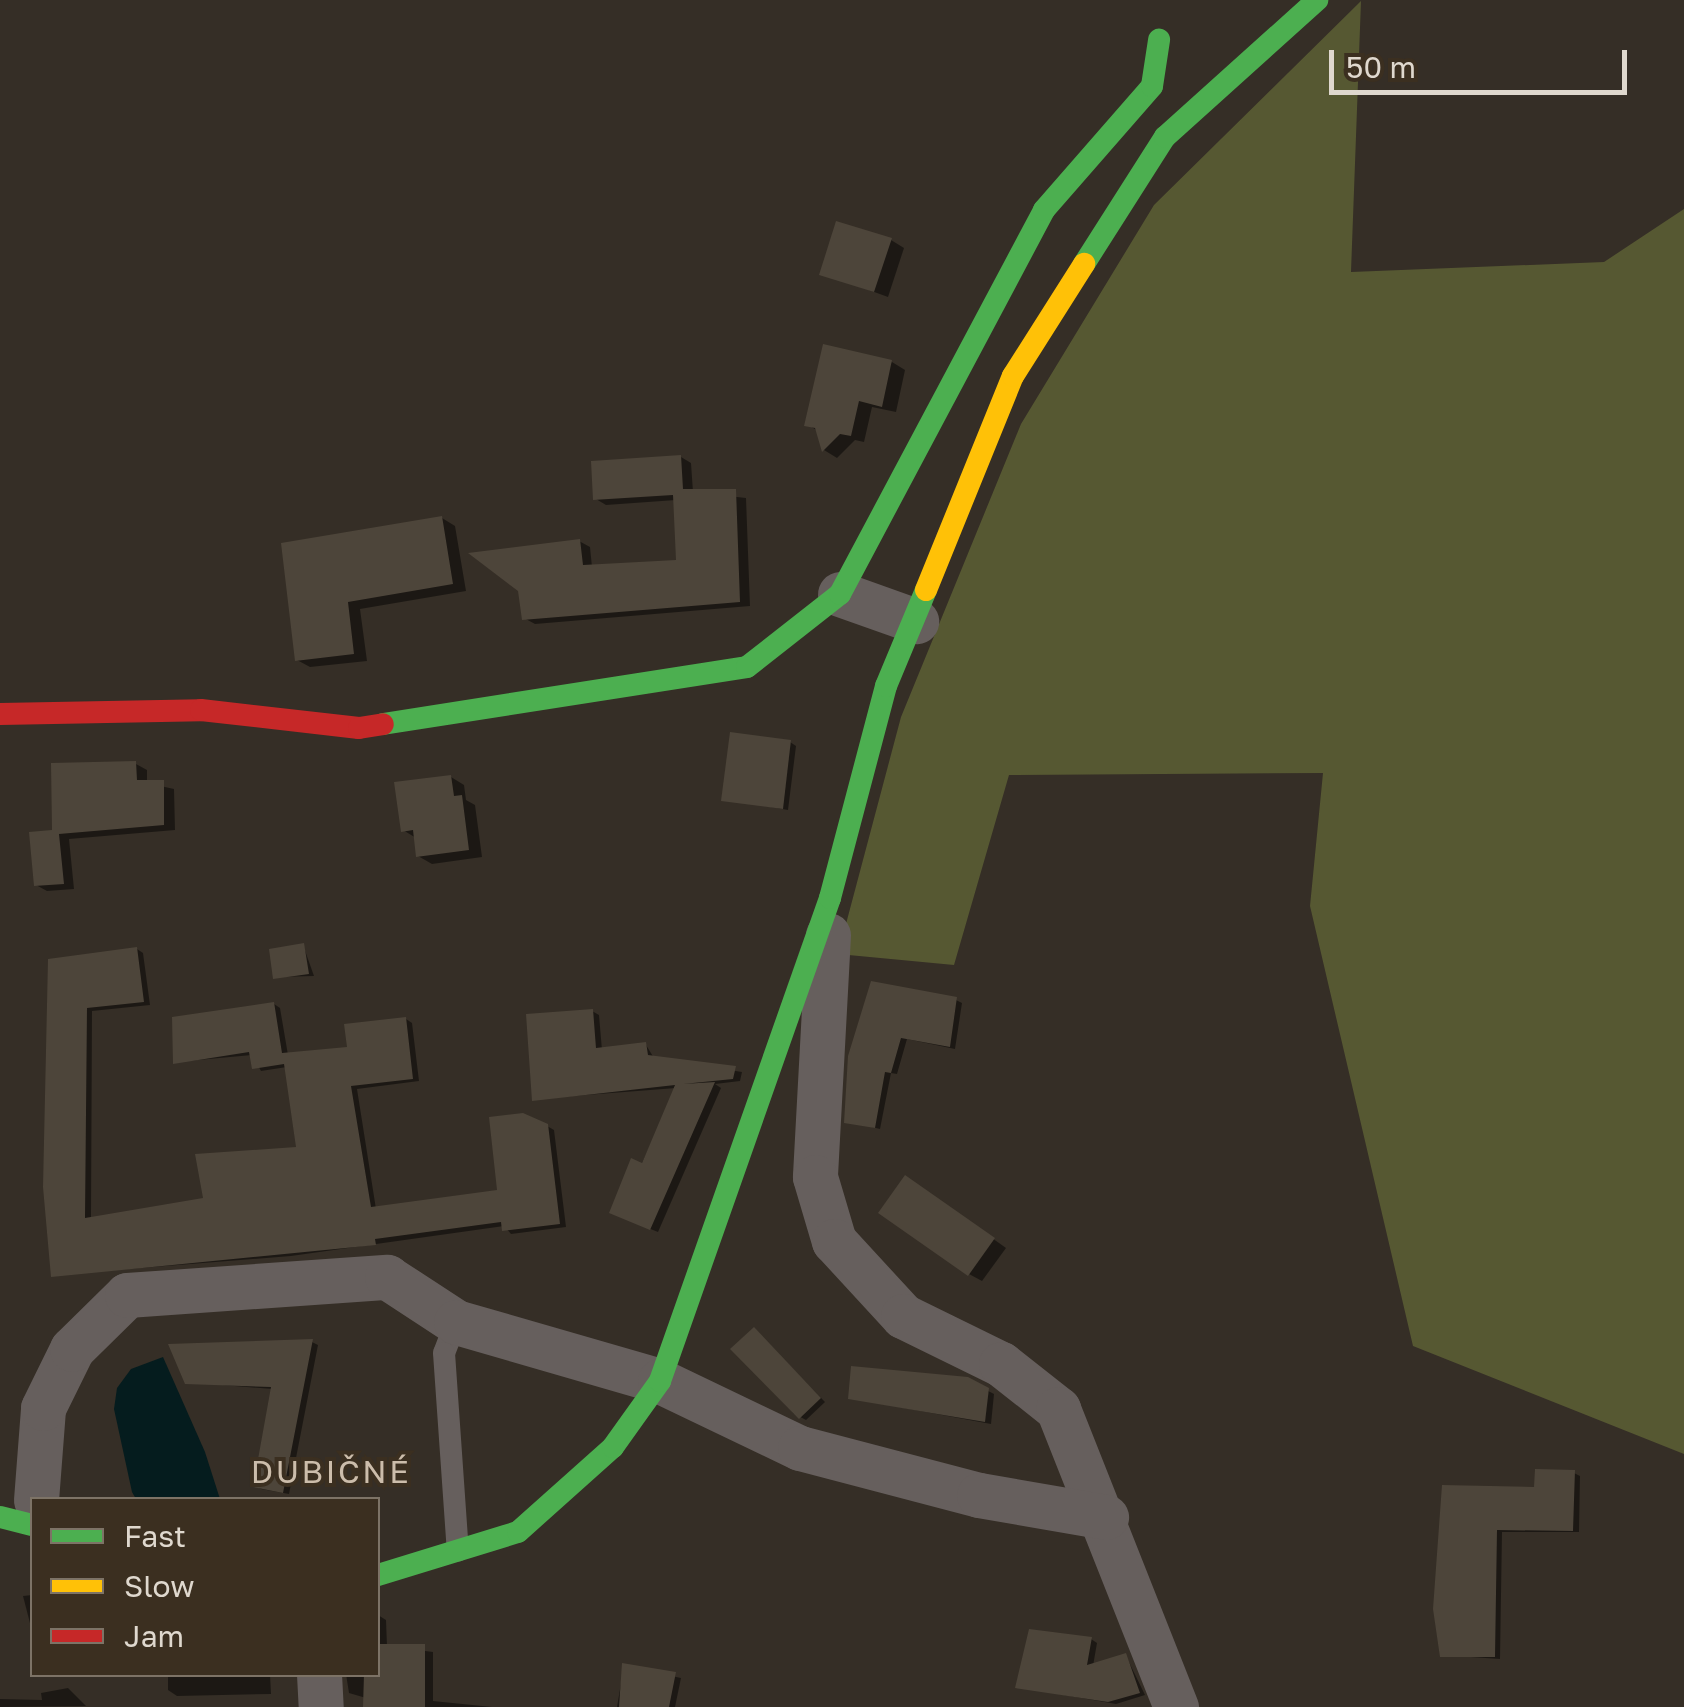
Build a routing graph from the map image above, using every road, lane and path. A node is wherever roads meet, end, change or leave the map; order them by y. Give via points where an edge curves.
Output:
1 (1317, 0) edge
2 (1158, 40) dead end
3 (840, 594) junction
4 (916, 621) junction
5 (0, 714) edge
6 (830, 898) junction
7 (456, 1322) junction
8 (660, 1381) junction
9 (36, 1497) edge
10 (0, 1517) edge
11 (1106, 1517) junction
12 (30, 1524) edge
13 (458, 1552) junction
14 (380, 1573) edge
15 (319, 1677) edge
16 (322, 1707) edge
17 (1176, 1707) edge

1 - 4 street via 1164,137 1013,376
2 - 3 street via 1152,86 1044,210
3 - 4 street
3 - 5 street via 746,666 397,723 359,728 201,710
4 - 6 street via 886,686
6 - 8 street
6 - 11 street via 815,1176 834,1241 903,1316 1001,1364 1058,1409
7 - 8 street
7 - 9 street via 387,1277 128,1295 72,1348 43,1408
7 - 13 lane via 444,1353
8 - 11 street via 800,1448 978,1496
8 - 13 street via 614,1447 518,1532
10 - 12 street
11 - 17 street
13 - 14 street
15 - 16 street

